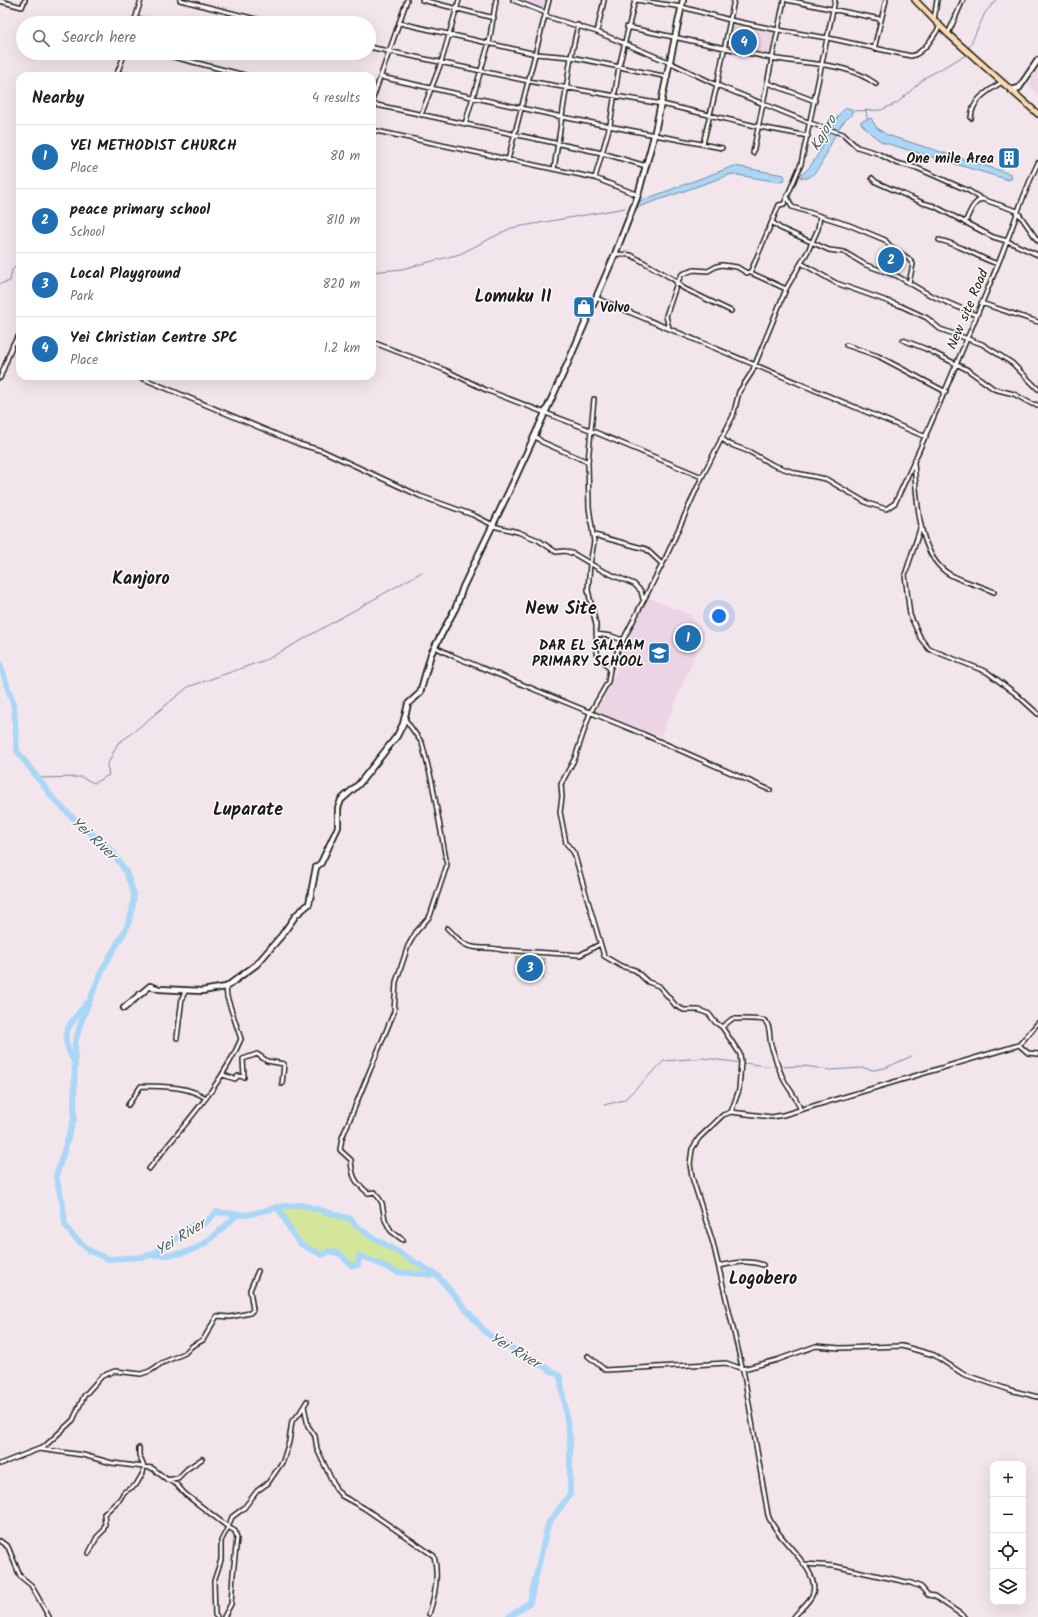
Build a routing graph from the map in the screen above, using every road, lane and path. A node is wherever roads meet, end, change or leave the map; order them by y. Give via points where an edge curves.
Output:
1 (24, 0) edge
2 (141, 0) edge
3 (180, 0) edge
4 (407, 0) edge
5 (422, 0) edge
6 (459, 0) edge
7 (496, 0) edge
8 (513, 0) edge
9 (549, 0) edge
10 (604, 0) edge
11 (635, 0) edge
12 (683, 0) edge
13 (734, 0) edge
14 (786, 0) edge
15 (835, 0) edge
16 (886, 0) edge
17 (915, 0) edge
18 (937, 0) edge
19 (963, 0) edge
20 (0, 1) edge
21 (194, 2) edge
22 (682, 8) junction
23 (455, 9) junction
24 (833, 9) junction
25 (545, 14) junction
26 (137, 16) edge
27 (246, 16) edge
28 (494, 18) junction
29 (880, 19) junction
30 (730, 20) junction
31 (934, 20) junction
32 (400, 23) junction
33 (578, 25) junction
34 (940, 26) junction
35 (627, 27) junction
36 (778, 30) junction
37 (596, 32) junction
38 (448, 33) junction
39 (948, 34) junction
40 (676, 37) junction
41 (828, 38) junction
42 (489, 43) junction
43 (624, 44) junction
44 (724, 47) junction
45 (376, 49) edge
46 (874, 49) junction
47 (390, 52) junction
48 (536, 54) junction
49 (571, 57) junction
50 (773, 58) junction
51 (121, 60) edge
52 (182, 60) edge
53 (1038, 60) edge
54 (441, 63) junction
55 (671, 63) junction
56 (822, 64) junction
57 (619, 67) junction
58 (480, 71) junction
59 (117, 72) edge
60 (222, 72) edge
61 (381, 77) junction
62 (668, 77) junction
63 (528, 81) junction
64 (1002, 82) junction
65 (768, 83) junction
66 (876, 84) dead end
67 (717, 85) junction
68 (431, 88) junction
69 (567, 89) junction
70 (1011, 90) junction
71 (376, 91) edge
72 (615, 96) junction
73 (474, 97) junction
74 (815, 101) junction
75 (376, 104) edge
76 (662, 104) junction
77 (764, 104) junction
78 (522, 108) junction
79 (1038, 114) edge
80 (422, 115) junction
81 (562, 116) junction
82 (709, 116) junction
83 (971, 118) dead end
84 (810, 123) junction
85 (465, 124) junction
86 (610, 125) junction
87 (760, 127) junction
88 (376, 131) edge
89 (514, 135) junction
90 (654, 136) junction
91 (808, 136) junction
92 (558, 143) junction
93 (703, 144) junction
94 (722, 148) dead end
95 (602, 153) junction
96 (753, 153) dead end
97 (508, 160) junction
98 (1038, 163) edge
99 (646, 166) junction
100 (554, 169) junction
101 (595, 178) junction
102 (872, 178) dead end
103 (638, 195) junction
104 (787, 196) junction
105 (982, 199) junction
106 (1017, 211) junction
107 (820, 216) junction
108 (772, 222) junction
109 (965, 223) junction
110 (939, 240) dead end
111 (812, 241) junction
112 (1007, 241) junction
113 (1038, 241) edge
114 (615, 254) junction
115 (1038, 255) edge
116 (801, 263) junction
117 (998, 264) junction
118 (749, 272) junction
119 (677, 283) junction
120 (909, 283) junction
121 (786, 289) junction
122 (596, 298) junction
123 (981, 304) junction
124 (731, 311) dead end
125 (976, 315) junction
126 (1038, 322) edge
127 (669, 328) junction
128 (967, 338) junction
129 (903, 340) dead end
130 (16, 341) edge
131 (376, 344) edge
132 (846, 345) dead end
133 (755, 364) junction
134 (956, 364) junction
135 (0, 378) edge
136 (147, 380) edge
137 (1038, 389) edge
138 (946, 392) junction
139 (594, 399) dead end
140 (1038, 405) edge
141 (545, 414) junction
142 (590, 430) junction
143 (535, 436) junction
144 (926, 437) junction
145 (721, 438) junction
146 (588, 462) junction
147 (914, 463) junction
148 (702, 477) junction
149 (493, 525) junction
150 (921, 526) junction
151 (594, 535) junction
152 (590, 564) junction
153 (662, 564) junction
154 (994, 592) dead end
155 (643, 599) junction
156 (596, 634) junction
157 (623, 640) junction
158 (435, 647) junction
159 (610, 669) junction
160 (590, 713) junction
161 (1038, 714) edge
162 (405, 719) junction
163 (770, 790) dead end
164 (447, 928) dead end
165 (600, 944) junction
166 (226, 987) junction
167 (186, 990) junction
168 (124, 1008) dead end
169 (1038, 1023) edge
170 (722, 1027) junction
171 (178, 1038) dead end
172 (1019, 1045) junction
173 (1038, 1054) edge
174 (223, 1075) junction
175 (282, 1084) dead end
176 (206, 1098) junction
177 (128, 1105) dead end
178 (800, 1109) junction
179 (731, 1112) junction
180 (149, 1169) dead end
181 (403, 1240) dead end
182 (763, 1265) dead end
183 (719, 1266) junction
184 (258, 1271) dead end
185 (588, 1356) dead end
186 (743, 1369) junction
187 (1038, 1397) edge
188 (307, 1401) dead end
189 (304, 1406) junction
190 (139, 1448) dead end
191 (39, 1449) junction
192 (202, 1459) dead end
193 (0, 1464) edge
194 (144, 1467) junction
195 (167, 1480) junction
196 (228, 1527) junction
197 (0, 1541) edge
198 (89, 1553) dead end
199 (804, 1564) junction
200 (428, 1614) dead end
201 (49, 1617) edge
202 (217, 1617) edge
203 (224, 1617) edge
204 (794, 1617) edge
205 (965, 1617) edge

1 - 20 street via 22,6
2 - 26 street
3 - 21 street
4 - 32 street
5 - 23 street
6 - 23 street
7 - 28 street
8 - 25 street
9 - 25 street
10 - 37 street
11 - 22 street
11 - 35 street
12 - 22 street
13 - 30 street
14 - 24 street
14 - 36 street
15 - 24 street
16 - 29 street
17 - 31 main road
18 - 31 street
19 - 39 street
21 - 27 street
22 - 30 street
22 - 40 street
23 - 28 street
23 - 38 street
24 - 29 street
24 - 41 street
25 - 33 street
25 - 48 street
28 - 42 street
29 - 46 street
30 - 36 street
30 - 44 street
31 - 34 main road
32 - 38 street
32 - 47 street
33 - 37 street
33 - 49 street
34 - 39 main road
34 - 46 street via 926,45 913,56
35 - 40 street
35 - 43 street
36 - 41 street
36 - 50 street
37 - 43 street
38 - 42 street
38 - 54 street
39 - 64 main road
40 - 44 street
40 - 55 street
41 - 46 street
41 - 56 street
42 - 48 street
42 - 58 street
43 - 55 street
43 - 57 street
44 - 50 street
44 - 67 street
45 - 47 street
47 - 54 street
47 - 61 street
48 - 49 street
48 - 63 street
49 - 57 street
49 - 69 street
50 - 56 street
50 - 65 street
51 - 59 street
52 - 60 street
53 - 70 street via 1019,88
54 - 58 street
54 - 68 street
55 - 62 street
55 - 67 street
56 - 66 street via 861,74
56 - 74 street
57 - 62 street
57 - 72 street
58 - 63 street
58 - 73 street
61 - 68 street
61 - 71 street
62 - 76 street
63 - 69 street
63 - 78 street
64 - 70 main road
64 - 83 street via 979,97 972,107
65 - 74 street
65 - 77 street
67 - 77 street
67 - 82 street
68 - 73 street
68 - 80 street
69 - 72 street
69 - 81 street
70 - 79 main road
72 - 76 street
72 - 86 street
73 - 78 street
73 - 85 street
74 - 84 street
75 - 80 street
76 - 82 street
76 - 90 street
77 - 84 street
77 - 87 street
78 - 81 street
78 - 89 street
80 - 85 street
81 - 86 street
81 - 92 street
82 - 87 street
82 - 93 street
84 - 91 street
84 - 105 street via 843,134 858,147 877,153 896,164 917,168
85 - 89 street
86 - 90 street
86 - 95 street
87 - 91 street
87 - 96 street
88 - 97 street
89 - 92 street
89 - 97 street
90 - 93 street
90 - 99 street
91 - 104 street via 801,164
92 - 95 street
92 - 100 street
93 - 94 street
95 - 99 street
95 - 101 street
97 - 100 street
98 - 106 street, New site Road
99 - 103 street
100 - 101 street
101 - 103 street
102 - 109 street
103 - 114 street
104 - 107 street via 792,207
104 - 108 street via 784,204 779,205
105 - 106 street
105 - 109 street via 973,206
106 - 112 street, New site Road
106 - 113 street
107 - 111 street via 818,229
107 - 120 street via 885,240 913,264
108 - 111 street
108 - 118 street
109 - 112 street
110 - 117 street
111 - 116 street
111 - 120 street via 829,250 844,252 866,265
112 - 115 street
112 - 117 street, New site Road
114 - 119 street via 631,255
114 - 122 street
116 - 121 street
116 - 128 street via 836,283 901,306 927,318 940,329
117 - 123 street, New site Road
118 - 119 street via 719,265 708,271 686,272
118 - 121 street
119 - 124 street
119 - 127 street via 666,316
120 - 125 street
121 - 133 street
122 - 127 street
122 - 141 street
123 - 125 street, New site Road
123 - 126 street
125 - 128 street, New site Road
127 - 133 street
128 - 134 street, New site Road
128 - 137 street via 1012,362
129 - 134 street
130 - 135 street
131 - 141 street via 445,370
132 - 138 street via 878,356
133 - 144 street
133 - 145 street via 739,392 733,416
134 - 138 street, New site Road
134 - 140 street via 994,389 1014,394
136 - 149 street via 299,444 323,451 420,496
138 - 144 street, New site Road
139 - 142 street
141 - 142 street
141 - 143 street
142 - 146 street
142 - 148 street
143 - 146 street via 542,442
143 - 149 street
144 - 147 street, New site Road
145 - 147 street, New site Road via 773,465 826,479 852,495 886,509 895,503
145 - 148 street
146 - 151 street via 589,507
147 - 150 street
148 - 153 street
149 - 152 street via 538,540 556,552 568,552
149 - 158 street
150 - 154 street via 936,563 947,573
150 - 161 street via 905,575 910,615 922,639 929,649 987,672
151 - 152 street
151 - 153 street via 646,550
152 - 155 street via 634,584 641,591
152 - 156 street via 588,590
153 - 155 street
155 - 157 street
156 - 157 street
156 - 159 street via 597,653
157 - 159 street
158 - 160 street
158 - 162 street via 420,693 408,704
159 - 160 street via 608,682
160 - 163 street
160 - 165 street via 574,758 561,784 560,812 566,843 574,853
162 - 166 street via 382,757 341,800 338,808 339,824 321,863 316,867 309,904 296,915 257,964
162 - 181 street via 422,743 447,865 430,916 408,946 396,982 394,1012 342,1138 340,1150 351,1160 352,1175 360,1187 368,1193 375,1192 382,1203 385,1220 391,1231
164 - 165 street via 464,944 473,947 580,955
165 - 170 street via 604,956 634,970 648,982 659,986 676,1006 684,1010 699,1010 709,1014
166 - 167 street via 202,991
166 - 174 street via 241,1039
167 - 168 street via 158,990 150,986
167 - 171 street via 182,998
169 - 172 street
170 - 178 street via 732,1019 765,1021 779,1070 784,1082 798,1101
170 - 179 street via 740,1054 741,1062 739,1090
172 - 173 street via 1028,1053
172 - 178 street
174 - 175 street via 236,1079 238,1076 244,1077 243,1059 257,1054 267,1061 284,1064
174 - 176 street
176 - 177 street via 186,1088 141,1086
176 - 180 street
178 - 179 street via 772,1117
179 - 183 street via 723,1115 699,1138 690,1157 692,1177
182 - 183 street via 745,1262
183 - 186 street
184 - 191 street via 249,1294 253,1310 250,1313 230,1317 217,1316 203,1340 185,1353 150,1371 130,1374 115,1371 102,1376 84,1396 73,1420
185 - 186 street via 605,1370 726,1363
186 - 187 street via 816,1346 902,1346 934,1355 963,1374
186 - 199 street via 768,1515 773,1528
188 - 189 street
189 - 196 street via 292,1421 283,1461 268,1483 232,1518
189 - 200 street via 317,1449 339,1492 434,1556 437,1566 435,1591
190 - 194 street
191 - 193 street
191 - 194 street
192 - 195 street via 178,1478
194 - 195 street via 152,1468
194 - 198 street via 136,1485 124,1492 104,1514 106,1524
195 - 196 street via 177,1485
196 - 202 street via 221,1541 221,1560 214,1581
196 - 203 street via 235,1531 237,1538 232,1604
197 - 201 street via 8,1547 20,1576 31,1585
199 - 204 street via 812,1578 813,1594
199 - 205 street via 834,1566 911,1583

